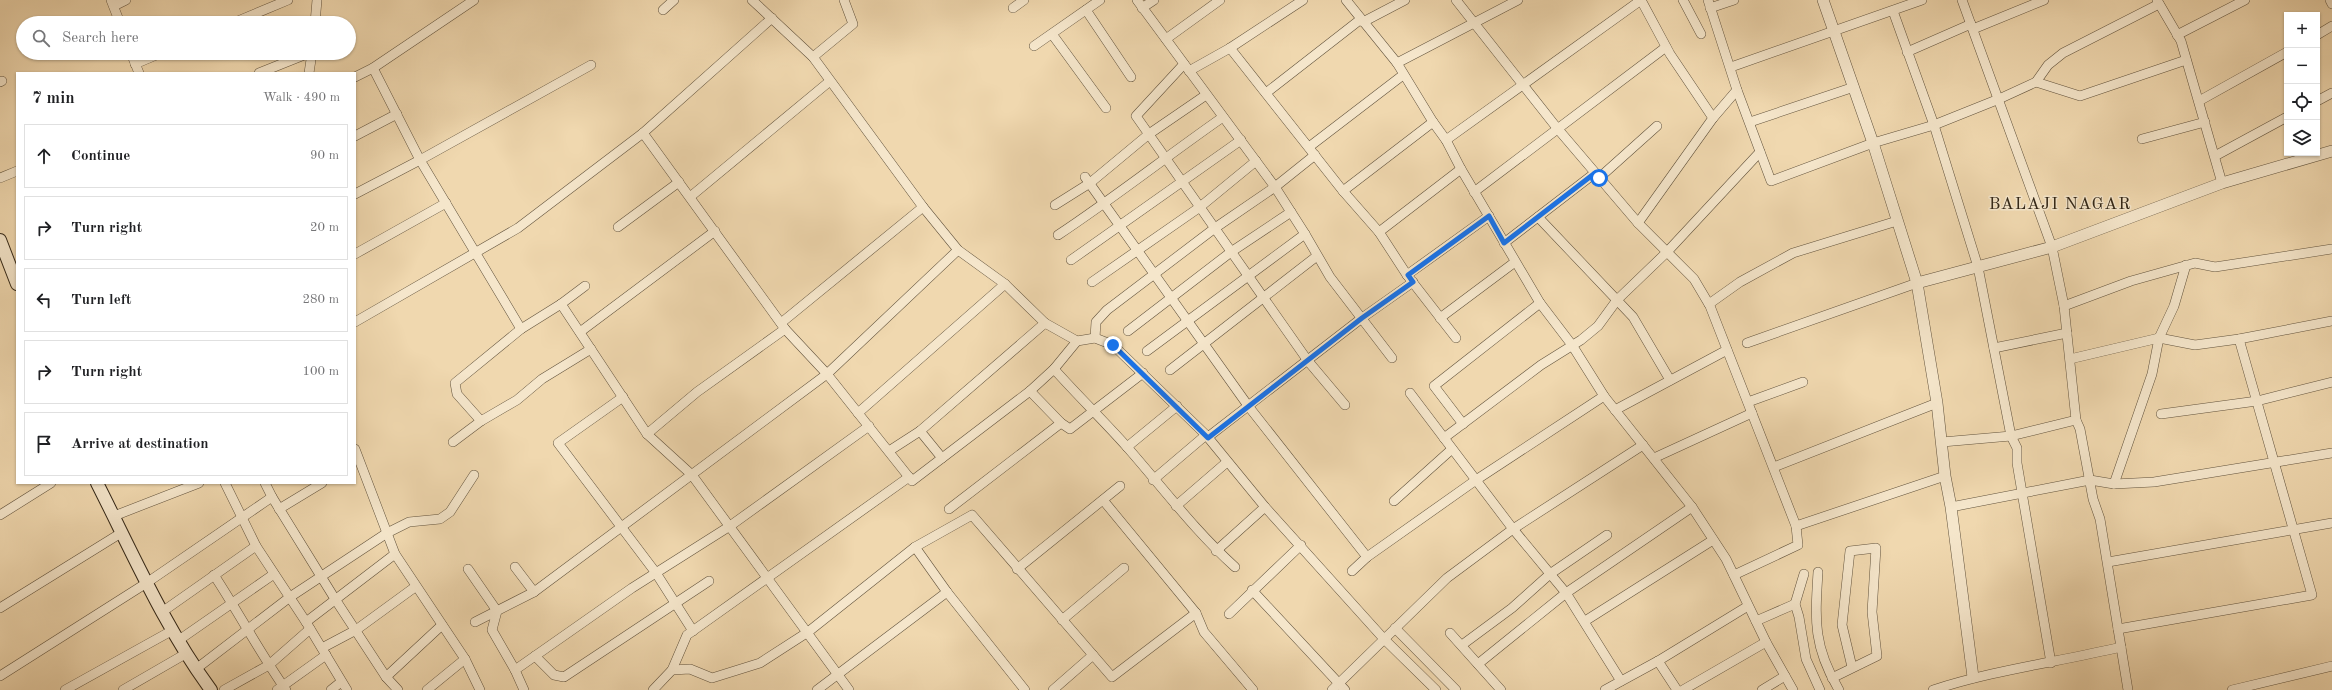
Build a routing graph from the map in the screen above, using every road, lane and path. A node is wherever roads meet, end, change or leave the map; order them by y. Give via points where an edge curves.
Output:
1 (126, 0) edge
2 (288, 0) edge
3 (317, 0) edge
4 (474, 0) edge
5 (674, 0) edge
6 (752, 0) edge
7 (844, 0) edge
8 (1024, 0) edge
9 (1100, 0) edge
10 (1154, 0) edge
11 (1220, 0) edge
12 (1303, 0) edge
13 (1346, 0) edge
14 (1405, 0) edge
15 (1456, 0) edge
16 (1518, 0) edge
17 (1641, 0) edge
18 (1683, 0) edge
19 (1734, 0) edge
20 (1823, 0) edge
21 (1922, 0) edge
22 (1962, 0) edge
23 (2044, 0) edge
24 (2245, 0) edge
25 (2330, 0) edge
26 (2158, 2) edge
27 (113, 3) edge
28 (1140, 4) edge
29 (1709, 4) edge
30 (2332, 4) edge
31 (1013, 8) dead end
32 (663, 10) dead end
33 (1086, 10) junction
34 (1893, 11) junction
35 (118, 16) edge
36 (250, 16) edge
37 (316, 16) edge
38 (772, 18) junction
39 (1362, 20) junction
40 (1473, 24) junction
41 (2332, 26) edge
42 (1972, 27) junction
43 (1835, 31) junction
44 (2320, 33) edge
45 (1052, 34) junction
46 (1701, 34) dead end
47 (2177, 35) junction
48 (1166, 39) junction
49 (1034, 46) dead end
50 (1666, 46) junction
51 (1230, 48) junction
52 (1907, 52) junction
53 (2284, 54) edge
54 (813, 57) junction
55 (134, 60) edge
56 (144, 60) edge
57 (292, 60) edge
58 (311, 60) edge
59 (2186, 60) junction
60 (1397, 63) junction
61 (135, 64) junction
62 (591, 65) dead end
63 (1186, 67) junction
64 (1731, 67) junction
65 (373, 68) junction
66 (139, 72) edge
67 (262, 72) edge
68 (309, 72) edge
69 (1404, 75) junction
70 (356, 76) edge
71 (1131, 77) dead end
72 (830, 81) junction
73 (2036, 82) junction
74 (1523, 86) junction
75 (1854, 87) junction
76 (1737, 90) junction
77 (2332, 92) edge
78 (1266, 93) junction
79 (1206, 94) junction
80 (1999, 99) junction
81 (2320, 99) edge
82 (2199, 101) junction
83 (1106, 108) dead end
84 (397, 114) junction
85 (1223, 117) junction
86 (1713, 118) junction
87 (2284, 119) edge
88 (1433, 122) junction
89 (1750, 122) junction
90 (2205, 122) junction
91 (1934, 125) junction
92 (1657, 126) dead end
93 (1557, 128) junction
94 (643, 133) junction
95 (1150, 134) junction
96 (356, 135) edge
97 (2142, 139) dead end
98 (1240, 140) junction
99 (1446, 140) junction
100 (1873, 143) junction
101 (1310, 147) junction
102 (2332, 150) edge
103 (1760, 152) junction
104 (1316, 155) junction
105 (2216, 156) junction
106 (1165, 157) junction
107 (420, 160) junction
108 (1256, 161) junction
109 (1461, 169) junction
110 (16, 171) edge
111 (1597, 175) junction
112 (0, 178) edge
113 (1087, 180) junction
114 (1182, 181) junction
115 (679, 182) junction
116 (2222, 183) junction
117 (1275, 187) junction
118 (1343, 191) junction
119 (1474, 192) junction
120 (356, 193) edge
121 (690, 197) junction
122 (446, 203) junction
123 (1104, 204) junction
124 (1055, 205) dead end
125 (923, 207) junction
126 (1200, 207) junction
127 (1291, 212) junction
128 (1489, 216) junction
129 (1538, 217) junction
130 (1897, 220) junction
131 (1638, 223) junction
132 (1120, 226) junction
133 (618, 227) dead end
134 (1214, 228) junction
135 (715, 231) junction
136 (1379, 232) junction
137 (1305, 234) junction
138 (1058, 235) dead end
139 (0, 240) edge
140 (1504, 243) junction
141 (2052, 247) junction
142 (2332, 249) edge
143 (958, 250) junction
144 (1137, 250) junction
145 (475, 252) junction
146 (1232, 252) junction
147 (1666, 252) junction
148 (356, 253) edge
149 (2, 254) edge
150 (1318, 256) junction
151 (1071, 260) dead end
152 (1515, 262) junction
153 (2186, 265) junction
154 (1978, 267) junction
155 (1154, 274) junction
156 (1248, 275) junction
157 (1410, 279) junction
158 (16, 282) edge
159 (1092, 282) dead end
160 (1917, 283) junction
161 (1005, 284) junction
162 (585, 286) dead end
163 (1263, 297) junction
164 (1171, 298) junction
165 (1617, 300) junction
166 (1540, 303) junction
167 (561, 304) junction
168 (1709, 304) junction
169 (2064, 306) junction
170 (1362, 318) junction
171 (1440, 318) junction
172 (1186, 320) junction
173 (356, 321) edge
174 (2332, 321) edge
175 (1045, 323) junction
176 (783, 326) junction
177 (521, 329) junction
178 (1128, 331) dead end
179 (580, 332) junction
180 (2067, 333) junction
181 (1095, 338) junction
182 (1456, 338) dead end
183 (2159, 338) junction
184 (2239, 339) junction
185 (1077, 341) junction
186 (1747, 343) dead end
187 (1203, 344) junction
188 (1572, 345) junction
189 (1994, 348) junction
190 (591, 349) junction
191 (1727, 350) junction
192 (1147, 351) dead end
193 (1392, 358) dead end
194 (2070, 359) junction
195 (1308, 361) junction
196 (1054, 370) junction
197 (1170, 370) dead end
198 (1143, 373) junction
199 (826, 374) junction
200 (1670, 380) junction
201 (1803, 382) dead end
202 (2332, 382) edge
203 (1030, 391) junction
204 (1410, 393) dead end
205 (1604, 396) junction
206 (623, 397) junction
207 (2257, 401) junction
208 (1748, 402) junction
209 (1937, 403) junction
210 (1345, 405) dead end
211 (1177, 406) junction
212 (1249, 407) junction
213 (1615, 410) junction
214 (1092, 411) junction
215 (1752, 412) junction
216 (858, 413) junction
217 (2161, 414) dead end
218 (2076, 420) junction
219 (481, 421) junction
220 (1061, 423) junction
221 (1463, 424) junction
222 (869, 426) junction
223 (920, 431) junction
224 (647, 434) junction
225 (1207, 436) junction
226 (2011, 436) junction
227 (1444, 438) junction
228 (453, 442) dead end
229 (1942, 442) junction
230 (1643, 444) junction
231 (1127, 447) junction
232 (1452, 449) junction
233 (889, 451) junction
234 (2332, 454) edge
235 (942, 458) junction
236 (1654, 458) junction
237 (358, 462) edge
238 (1227, 462) junction
239 (2275, 464) junction
240 (1774, 467) junction
241 (692, 475) junction
242 (474, 476) dead end
243 (1945, 476) junction
244 (909, 477) junction
245 (1153, 480) junction
246 (1476, 480) junction
247 (2090, 480) junction
248 (50, 484) edge
249 (98, 484) edge
250 (196, 484) edge
251 (225, 484) edge
252 (266, 484) edge
253 (320, 484) edge
254 (2114, 484) junction
255 (1120, 486) dead end
256 (2023, 493) junction
257 (272, 497) junction
258 (1103, 500) junction
259 (1394, 501) dead end
260 (1176, 506) junction
261 (1264, 507) junction
262 (1692, 507) junction
263 (1951, 507) junction
264 (279, 509) junction
265 (949, 509) dead end
266 (0, 515) edge
267 (114, 516) junction
268 (242, 518) junction
269 (2332, 523) edge
270 (730, 526) junction
271 (1796, 526) junction
272 (621, 528) junction
273 (1513, 529) junction
274 (2293, 529) junction
275 (121, 533) junction
276 (387, 533) junction
277 (1607, 534) dead end
278 (1713, 540) junction
279 (1301, 545) junction
280 (256, 546) junction
281 (915, 547) junction
282 (1216, 550) junction
283 (395, 554) junction
284 (1367, 557) junction
285 (2108, 562) junction
286 (515, 567) dead end
287 (1124, 568) dead end
288 (1234, 568) dead end
289 (468, 569) dead end
290 (1017, 569) junction
291 (1352, 571) dead end
292 (1818, 572) dead end
293 (656, 573) junction
294 (274, 574) junction
295 (1550, 574) junction
296 (1804, 574) dead end
297 (214, 575) junction
298 (1734, 575) junction
299 (321, 576) junction
300 (768, 578) junction
301 (709, 581) dead end
302 (145, 584) junction
303 (415, 587) junction
304 (1252, 590) junction
305 (534, 592) junction
306 (947, 592) junction
307 (1566, 593) junction
308 (290, 597) junction
309 (335, 599) junction
310 (674, 602) junction
311 (233, 603) junction
312 (1795, 604) junction
313 (1748, 606) junction
314 (0, 608) edge
315 (497, 611) junction
316 (162, 612) junction
317 (1196, 613) junction
318 (1229, 614) dead end
319 (1062, 620) junction
320 (1585, 621) junction
321 (1756, 621) junction
322 (475, 622) dead end
323 (308, 625) junction
324 (442, 625) junction
325 (1395, 628) junction
326 (2118, 629) junction
327 (356, 630) junction
328 (247, 631) junction
329 (693, 631) junction
330 (808, 632) junction
331 (1450, 633) dead end
332 (176, 635) junction
333 (1384, 638) junction
334 (1766, 642) junction
335 (1462, 645) junction
336 (2121, 647) junction
337 (324, 652) junction
338 (187, 653) junction
339 (1093, 655) junction
340 (535, 656) junction
341 (465, 659) junction
342 (1658, 661) junction
343 (2051, 663) junction
344 (1478, 664) junction
345 (269, 665) junction
346 (2332, 666) edge
347 (1852, 667) junction
348 (196, 669) junction
349 (515, 670) junction
350 (672, 670) junction
351 (0, 676) edge
352 (386, 676) junction
353 (838, 676) junction
354 (1785, 676) junction
355 (1974, 677) junction
356 (1832, 678) junction
357 (1621, 681) junction
358 (341, 682) junction
359 (1338, 688) edge
360 (282, 689) edge
361 (1055, 689) edge
362 (65, 690) edge
363 (124, 690) edge
364 (211, 690) edge
365 (224, 690) edge
366 (331, 690) edge
367 (347, 690) edge
368 (398, 690) edge
369 (428, 690) edge
370 (480, 690) edge
371 (524, 690) edge
372 (653, 690) edge
373 (817, 690) edge
374 (849, 690) edge
375 (1025, 690) edge
376 (1253, 690) edge
377 (1436, 690) edge
378 (1456, 690) edge
379 (1501, 690) edge
380 (1605, 690) edge
381 (1677, 690) edge
382 (1683, 690) edge
383 (1762, 690) edge
384 (1793, 690) edge
385 (1820, 690) edge
386 (1839, 690) edge
387 (1933, 690) edge
388 (2128, 690) edge
389 (2232, 690) edge

1 - 27 street
2 - 36 street
3 - 37 street
4 - 65 street
5 - 32 street
6 - 38 street
7 - 54 street via 853,24
8 - 31 street
9 - 33 street
10 - 28 street
11 - 48 street
12 - 51 street
13 - 39 street
14 - 39 street
15 - 40 street
16 - 40 street
17 - 50 street
17 - 74 street
18 - 46 street
19 - 29 street
20 - 43 street
21 - 34 street
22 - 42 street
23 - 42 street
24 - 47 street
25 - 30 street
26 - 47 street
26 - 73 street via 2063,53 2048,65
27 - 35 street
28 - 48 street
29 - 64 street
33 - 45 street
33 - 71 street
34 - 43 street
34 - 52 street
38 - 54 street
38 - 94 street
39 - 60 street
39 - 78 street
40 - 60 street
40 - 74 street
41 - 44 street
42 - 52 street
42 - 80 street
43 - 64 street
43 - 75 street
45 - 49 street
45 - 83 street
47 - 59 street
48 - 63 street
50 - 86 street
50 - 93 street
51 - 63 street
51 - 78 street
52 - 91 street
53 - 82 street
54 - 72 street
55 - 61 street
56 - 61 street
57 - 67 street
58 - 68 street
59 - 73 street via 2080,96
59 - 82 street
60 - 69 street
61 - 66 street
62 - 107 street
63 - 79 street
63 - 95 street via 1136,116
64 - 76 street
65 - 70 street
65 - 84 street
69 - 88 street
69 - 101 street
72 - 121 street
72 - 125 street
73 - 80 street
74 - 93 street
74 - 99 street
75 - 89 street
75 - 100 street
76 - 86 street
76 - 89 street
77 - 81 street
78 - 101 street
79 - 85 street
79 - 95 street
80 - 91 street
80 - 141 street
82 - 90 street
84 - 96 street
84 - 107 street
85 - 98 street
85 - 106 street
86 - 131 street
87 - 105 street
88 - 99 street
88 - 118 street
89 - 103 street
90 - 97 street
90 - 105 street
91 - 100 street
91 - 154 street
92 - 111 street
93 - 111 street
93 - 119 street
94 - 115 street
94 - 145 street via 518,228
95 - 106 street
95 - 113 street
98 - 108 street
98 - 114 street
99 - 109 street
100 - 103 street via 1771,181
100 - 130 street
101 - 104 street
102 - 116 street
103 - 147 street
104 - 117 street
104 - 118 street
105 - 116 street
106 - 114 street
106 - 123 street
107 - 120 street
107 - 122 street
108 - 117 street
108 - 126 street
109 - 119 street
109 - 136 street
110 - 112 street
111 - 129 street
111 - 131 street
113 - 123 street
113 - 124 street
114 - 126 street
114 - 132 street
115 - 121 street
115 - 133 street
116 - 141 street
117 - 127 street
117 - 134 street
118 - 136 street
119 - 128 street
121 - 135 street
122 - 145 street
122 - 148 street
123 - 132 street
123 - 138 street
125 - 143 street
125 - 176 street
126 - 134 street
126 - 144 street
127 - 137 street
127 - 146 street
128 - 140 street
128 - 157 street
129 - 140 street
129 - 165 street
130 - 160 street
130 - 168 street via 1793,253 1740,282
131 - 147 street
132 - 144 street
132 - 151 street
134 - 146 street
134 - 155 street
135 - 176 street
135 - 179 street
136 - 157 street
137 - 150 street
137 - 156 street
139 - 149 main road
140 - 152 street
141 - 154 street
141 - 169 street
142 - 153 street via 2215,266 2195,263
143 - 161 street
143 - 199 street
144 - 155 street
144 - 159 street
145 - 173 street
145 - 177 street
146 - 156 street
146 - 164 street
147 - 165 street
147 - 168 street via 1694,279
149 - 158 main road
150 - 163 street
150 - 170 street via 1330,278
152 - 166 street
152 - 171 street
153 - 169 street via 2131,281
153 - 183 street via 2174,306
154 - 160 street
154 - 189 street
155 - 164 street
155 - 181 street via 1096,322
156 - 163 street
156 - 172 street
157 - 170 street
157 - 171 street
160 - 186 street
160 - 209 street
161 - 175 street
161 - 216 street
162 - 167 street
163 - 187 street
163 - 195 street
164 - 172 street
164 - 178 street
165 - 188 street via 1598,326
165 - 200 street via 1633,317
166 - 188 street
166 - 221 street via 1434,386
167 - 177 street
167 - 179 street
168 - 191 street
169 - 180 street
170 - 193 street
170 - 195 street
171 - 182 street
172 - 187 street
172 - 192 street
174 - 184 street
175 - 185 street
175 - 223 street
176 - 199 street
176 - 224 street
177 - 219 street via 455,383 457,394
179 - 190 street
180 - 189 street
180 - 194 street
181 - 185 street
181 - 198 street via 1113,345
183 - 184 street via 2195,345
183 - 194 street
183 - 254 street via 2152,374
184 - 207 street
185 - 196 street
187 - 197 street
187 - 212 street
188 - 205 street
188 - 221 street
189 - 226 street
190 - 206 street
190 - 219 street via 542,379 517,400
191 - 200 street
191 - 208 street
194 - 218 street
195 - 210 street
195 - 212 street
196 - 203 street
196 - 214 street
198 - 211 street
198 - 214 street
199 - 216 street
199 - 241 street
200 - 213 street
201 - 208 street
202 - 207 street
203 - 220 street
203 - 235 street
204 - 227 street
205 - 213 street
205 - 246 street
206 - 224 street
206 - 272 street via 558,443
207 - 217 street
207 - 239 street
208 - 215 street
209 - 229 street
209 - 240 street
211 - 225 street
211 - 231 street
212 - 225 street
212 - 284 street
213 - 230 street
214 - 220 street via 1070,428
214 - 231 street
215 - 236 street
215 - 240 street
216 - 222 street
218 - 226 street
218 - 247 street via 2080,428
219 - 228 street
220 - 265 street
221 - 227 street
222 - 233 street
222 - 270 street
223 - 233 street
223 - 235 street
224 - 241 street
225 - 238 street
225 - 245 street
226 - 229 street
226 - 256 street via 2017,448
227 - 232 street
229 - 243 street
230 - 236 street
230 - 273 street
231 - 245 street
232 - 246 street
232 - 259 street
233 - 244 street
234 - 239 street
235 - 244 street via 912,481
236 - 262 street
237 - 276 street
238 - 260 street
238 - 261 street
239 - 254 street via 2154,482
239 - 274 street
240 - 271 street
241 - 270 street
241 - 272 street
242 - 276 street via 450,512 440,519 408,522
243 - 263 street
243 - 271 street
244 - 300 street
245 - 260 street
246 - 273 street
246 - 284 street
247 - 254 street
247 - 256 street
247 - 285 street
248 - 266 street
249 - 267 main road
250 - 267 street
251 - 268 street
252 - 257 street
253 - 264 street
255 - 258 street
256 - 263 street
256 - 343 street
257 - 264 street
257 - 268 street
258 - 290 street
258 - 317 street
260 - 282 street
261 - 279 street
261 - 282 street
262 - 278 street
262 - 307 street
263 - 355 street
264 - 299 street
267 - 275 main road
268 - 280 street
268 - 302 street
269 - 274 street
270 - 293 street
270 - 300 street
271 - 298 street via 1798,545
272 - 293 street
272 - 305 street
273 - 295 street
273 - 325 street via 1447,578
274 - 285 street
274 - 326 street via 2312,595
275 - 302 main road
275 - 314 street
276 - 283 street
276 - 299 street
277 - 295 street
278 - 298 street
278 - 320 street
279 - 304 street
279 - 333 street
280 - 294 street
280 - 297 street
281 - 290 street via 972,514
281 - 306 street
281 - 330 street
282 - 288 street
283 - 303 street
283 - 309 street
284 - 291 street
285 - 326 street
286 - 305 street
287 - 319 street
289 - 315 street
290 - 319 street
292 - 356 street via 1815,621 1818,647
293 - 310 street
293 - 340 street
294 - 308 street
294 - 311 street
295 - 307 street
295 - 335 street via 1512,608
296 - 312 street
297 - 311 street
297 - 316 street
298 - 313 street
299 - 308 street
299 - 309 street
300 - 329 street
300 - 330 street
301 - 310 street
302 - 316 main road
302 - 351 street
303 - 324 street
303 - 327 street
304 - 318 street
304 - 359 street
305 - 315 street
306 - 353 street
306 - 375 street
307 - 320 street
307 - 344 street
308 - 323 street
308 - 328 street
309 - 323 street
309 - 327 street
310 - 329 street
310 - 340 street via 564,677 554,675
311 - 328 street
311 - 332 street
312 - 321 street
312 - 385 street via 1806,659
313 - 321 street
313 - 342 street
315 - 322 street
315 - 349 street via 492,630
316 - 332 main road
317 - 339 street via 1112,677
317 - 376 street via 1204,632
319 - 339 street
320 - 357 street
321 - 334 street
323 - 337 street
323 - 345 street
324 - 341 street
324 - 352 street
325 - 333 street
325 - 378 street
326 - 336 street
327 - 337 street
327 - 352 street
328 - 345 street
328 - 348 street
329 - 350 street via 687,635
330 - 350 street via 760,663 712,678 690,669
330 - 353 street
331 - 335 street
332 - 338 main road
332 - 362 street
333 - 359 street
333 - 377 street
334 - 354 street
334 - 382 street
335 - 344 street
336 - 343 street
336 - 388 street
337 - 358 street
337 - 360 street
338 - 348 main road
338 - 363 street
339 - 361 street
340 - 349 street
341 - 369 street
341 - 370 street
342 - 357 street
342 - 381 street
343 - 355 street
344 - 379 street
345 - 360 street
345 - 365 street
346 - 389 street
347 - 347 street via 1877,656 1872,612 1876,548 1850,551 1842,625
347 - 356 street
348 - 364 main road
349 - 371 street
350 - 372 street
352 - 368 street
353 - 373 street
353 - 374 street
354 - 383 street
354 - 384 street
355 - 387 street
356 - 386 street
357 - 380 street
358 - 366 street
358 - 367 street

